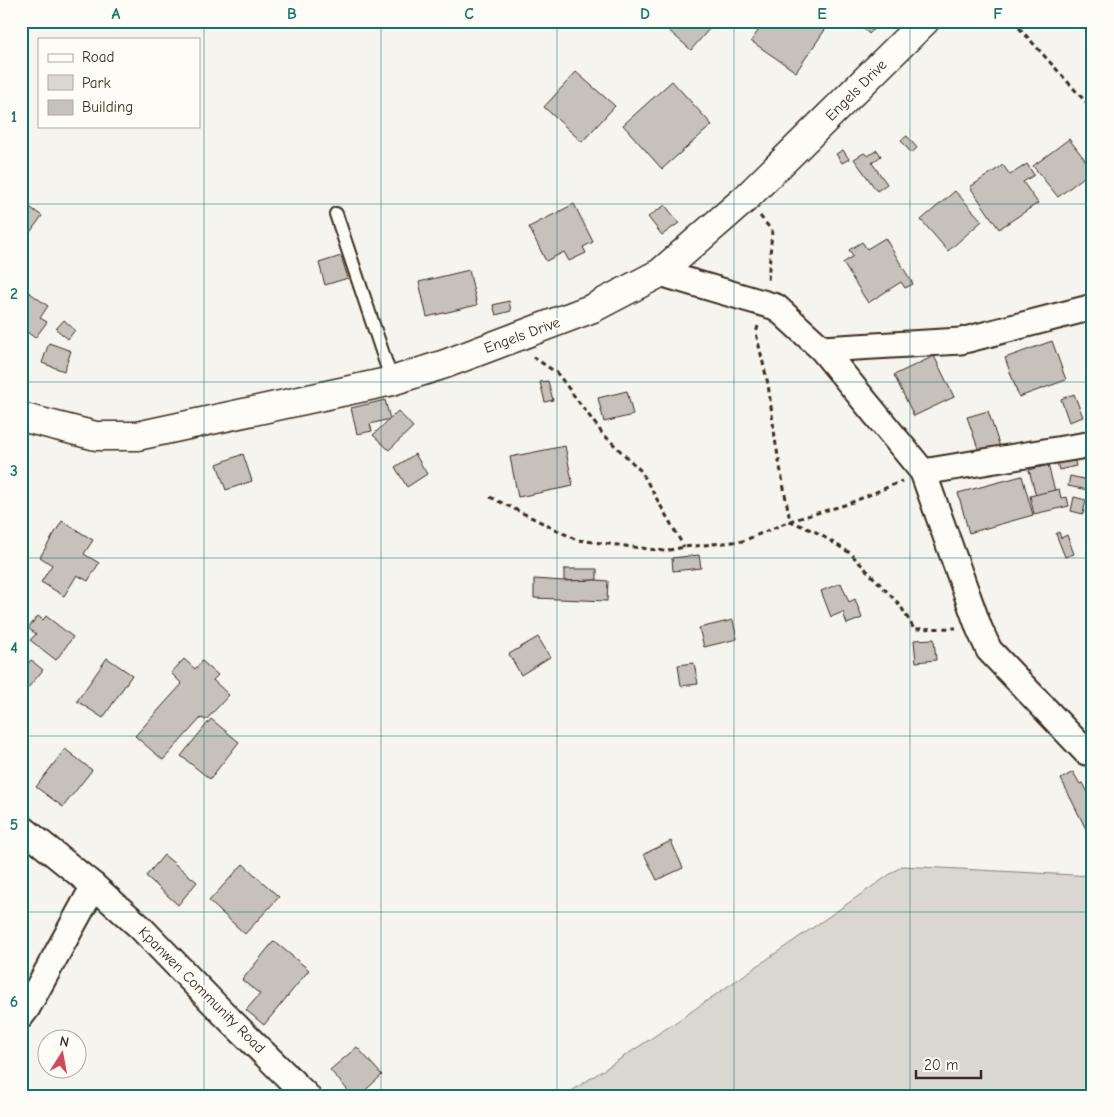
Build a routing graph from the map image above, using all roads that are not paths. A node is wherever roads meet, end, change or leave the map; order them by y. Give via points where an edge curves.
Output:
1 (925, 21) edge
2 (336, 214) dead end
3 (660, 273) junction
4 (1093, 307) edge
5 (822, 349) junction
6 (392, 381) junction
7 (21, 417) edge
8 (1093, 444) edge
9 (923, 472) junction
10 (1086, 752) dead end
11 (21, 828) edge
12 (94, 886) junction
13 (21, 1016) edge
14 (307, 1096) edge

1 - 3 street, Engels Drive via 746,198
2 - 6 lane
3 - 5 street via 776,307
3 - 6 street, Engels Drive via 593,308
4 - 5 street via 961,341
5 - 9 street
6 - 7 street, Engels Drive via 137,436 96,436
8 - 9 street
9 - 10 street via 989,650
11 - 12 street, Kpanwen Community Road
12 - 13 street
12 - 14 street, Kpanwen Community Road via 140,926

